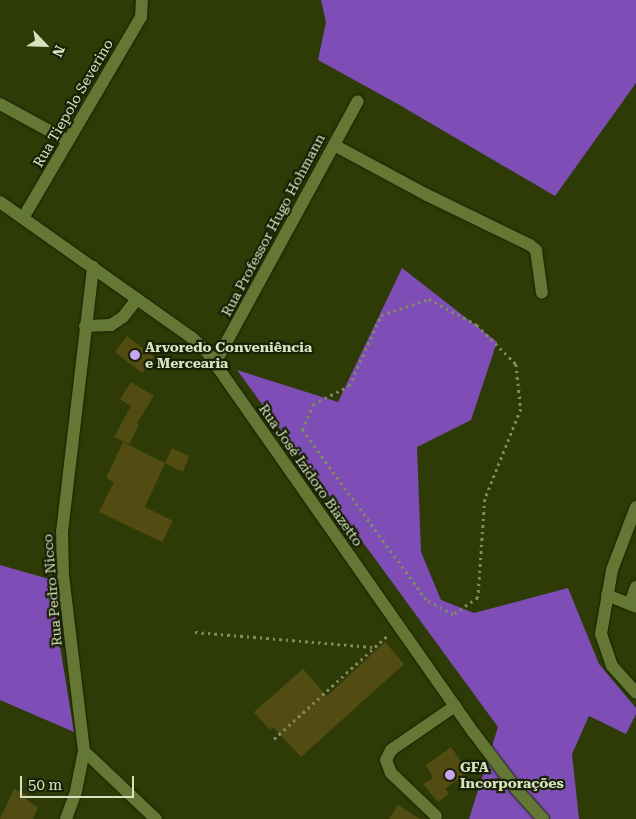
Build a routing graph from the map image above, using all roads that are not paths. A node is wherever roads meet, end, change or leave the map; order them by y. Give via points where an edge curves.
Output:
1 (142, 0) edge
2 (358, 101) dead end
3 (0, 104) edge
4 (68, 142) junction
5 (334, 144) junction
6 (0, 202) edge
7 (23, 218) junction
8 (93, 267) junction
9 (542, 293) dead end
10 (137, 299) junction
11 (85, 326) junction
12 (215, 363) junction
13 (636, 507) edge
14 (636, 588) edge
15 (608, 595) junction
16 (633, 606) edge
17 (636, 694) edge
18 (455, 706) junction
19 (84, 751) junction
20 (436, 816) dead end
21 (66, 819) edge
22 (156, 819) edge
23 (543, 819) edge

1 - 4 street, Rua Tiepolo Severino via 140,17
2 - 5 street, Rua Professor Hugo Hohmann
3 - 4 street
4 - 7 street, Rua Tiepolo Severino
5 - 9 street via 426,195 530,245 536,250
5 - 12 street, Rua Professor Hugo Hohmann
6 - 7 street, Rua José Izidoro Biazetto
7 - 8 street, Rua José Izidoro Biazetto
8 - 10 street, Rua José Izidoro Biazetto
8 - 11 street, Rua Pedro Nicco
10 - 11 street via 124,317 111,325
10 - 12 street, Rua José Izidoro Biazetto via 195,341
11 - 19 street, Rua Pedro Nicco via 62,532 63,575
12 - 18 street, Rua José Izidoro Biazetto
13 - 15 street via 612,570
14 - 16 street
15 - 16 street
15 - 17 street via 601,634 612,666
18 - 20 street via 391,750 386,760 391,773
18 - 23 street, Rua José Izidoro Biazetto via 511,782
19 - 21 street, Rua Pedro Nicco via 76,791
19 - 22 street

